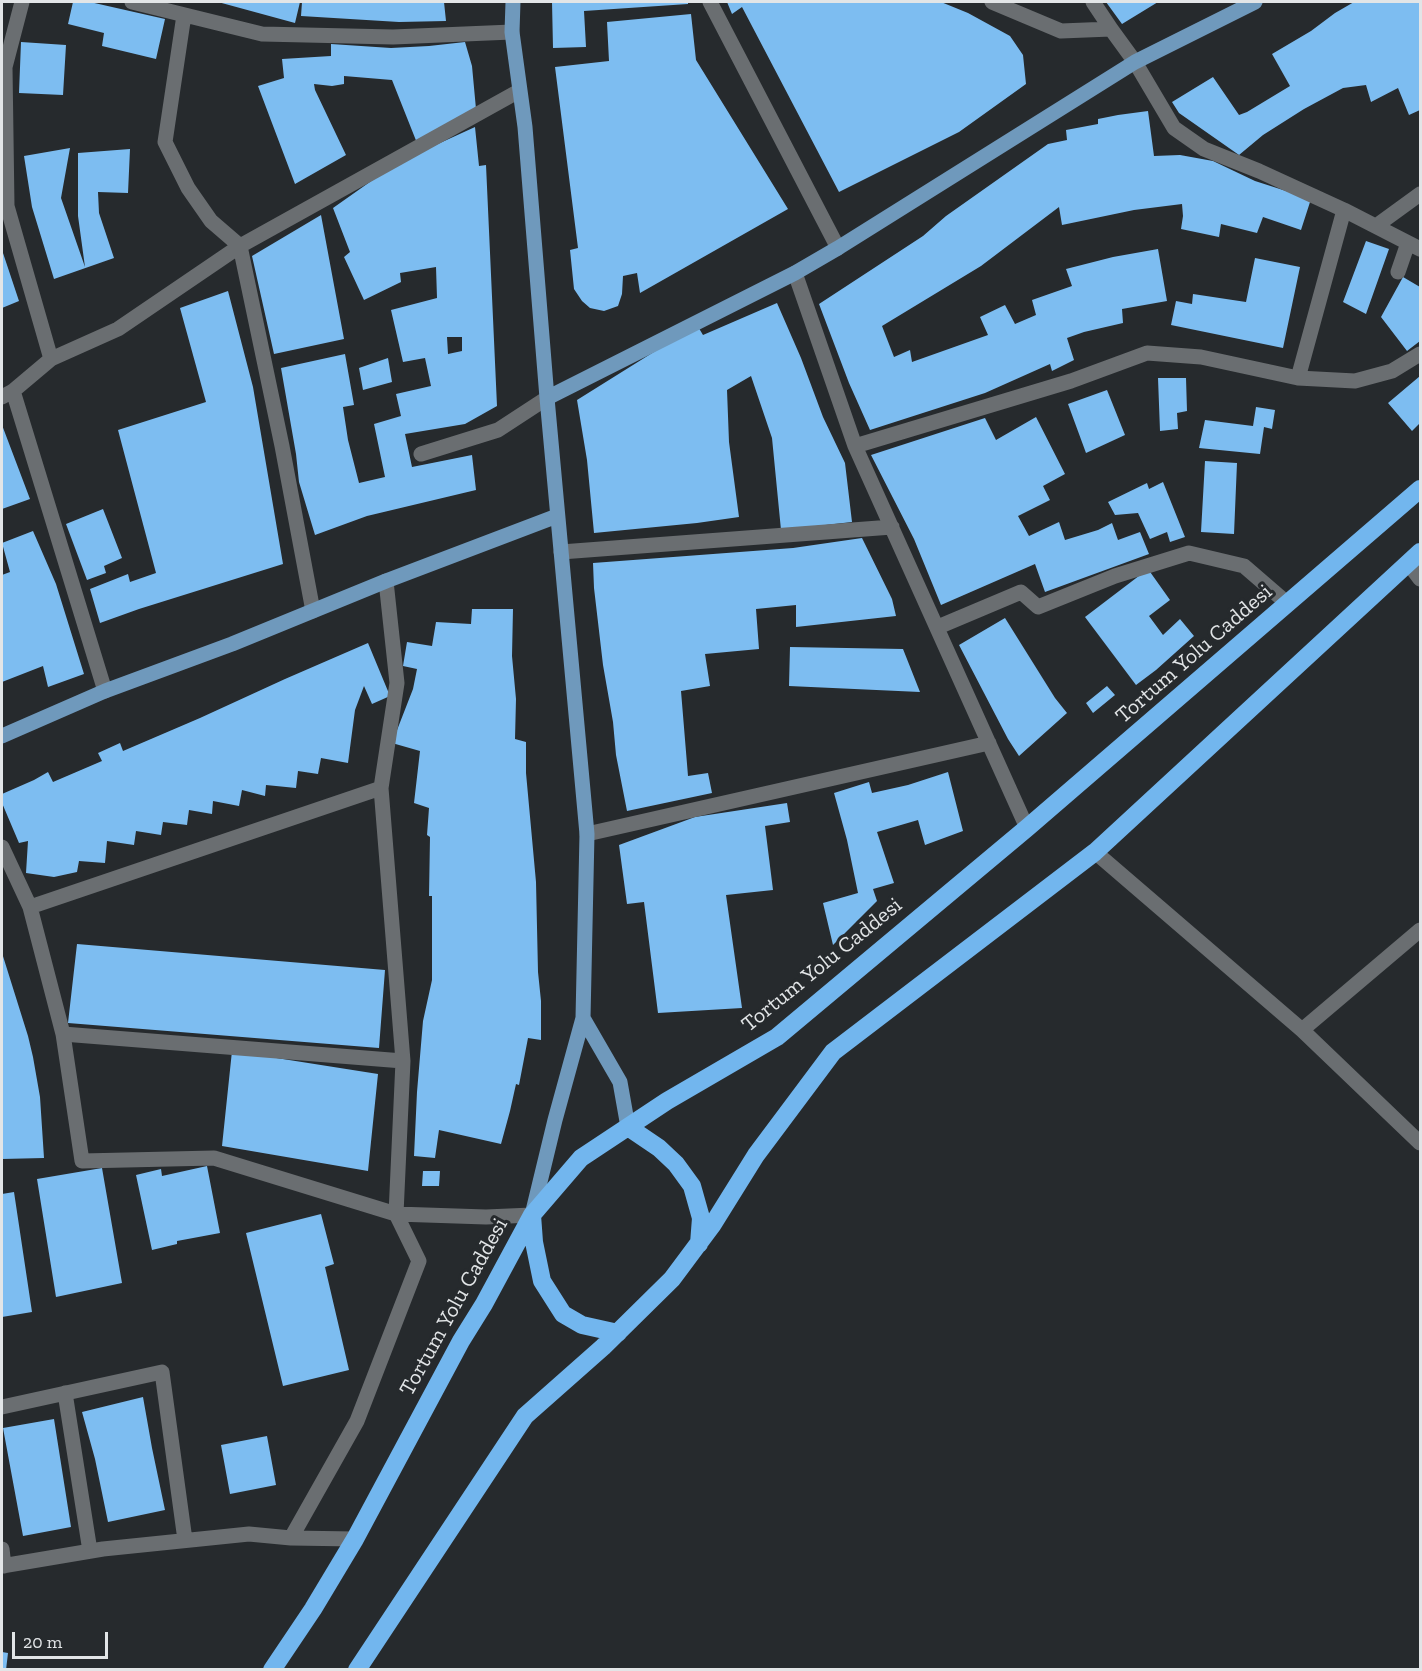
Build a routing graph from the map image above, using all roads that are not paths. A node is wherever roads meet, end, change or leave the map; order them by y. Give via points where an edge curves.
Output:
1 (22, 2) edge
2 (132, 2) edge
3 (513, 2) edge
4 (710, 2) edge
5 (992, 2) edge
6 (1093, 2) edge
7 (1255, 2) edge
8 (184, 15) junction
9 (1111, 29) junction
10 (512, 32) junction
11 (1135, 62) junction
12 (519, 91) junction
13 (1420, 194) edge
14 (1344, 210) junction
15 (1376, 226) junction
16 (240, 246) junction
17 (1414, 246) edge
18 (838, 248) junction
19 (1398, 272) dead end
20 (795, 273) junction
21 (1420, 354) edge
22 (51, 360) junction
23 (1298, 378) junction
24 (7, 394) edge
25 (547, 398) junction
26 (855, 446) junction
27 (421, 454) dead end
28 (1420, 489) edge
29 (557, 516) junction
30 (892, 527) junction
31 (561, 552) junction
32 (1414, 557) edge
33 (1420, 579) edge
34 (386, 581) junction
35 (1288, 604) junction
36 (313, 611) junction
37 (938, 627) junction
38 (105, 692) junction
39 (2, 736) edge
40 (989, 743) junction
41 (381, 788) junction
42 (1027, 828) junction
43 (587, 834) junction
44 (2, 847) edge
45 (1095, 852) junction
46 (30, 907) junction
47 (1420, 930) edge
48 (583, 1018) junction
49 (1302, 1030) junction
50 (63, 1034) junction
51 (404, 1060) junction
52 (628, 1127) junction
53 (1420, 1143) edge
54 (396, 1214) junction
55 (532, 1215) junction
56 (699, 1244) junction
57 (618, 1333) junction
58 (65, 1393) junction
59 (2, 1407) edge
60 (291, 1538) junction
61 (355, 1539) junction
62 (185, 1540) junction
63 (2, 1549) edge
64 (90, 1551) junction
65 (3, 1566) edge
66 (272, 1670) edge
67 (357, 1670) edge

1 - 22 street via 5,67 6,206
2 - 8 street
3 - 10 main road
4 - 18 street
5 - 9 street via 1061,31
6 - 9 street
7 - 11 main road
8 - 10 street via 262,34 393,37
8 - 16 street via 165,142 211,222
9 - 11 street
10 - 12 main road
11 - 14 street via 1174,128 1204,150
11 - 18 main road
12 - 16 street
12 - 25 main road
13 - 15 street
14 - 15 street
14 - 23 street
15 - 17 street
16 - 22 street via 118,329
16 - 36 street
17 - 19 street
18 - 20 main road
20 - 25 main road
20 - 26 street
21 - 23 street via 1392,371 1355,381
22 - 24 street
23 - 26 street via 1201,357 1147,353 1071,381
24 - 38 street
25 - 27 street via 498,430
25 - 29 main road
26 - 30 street
28 - 35 highway, Tortum Yolu Caddesi
29 - 31 main road
29 - 34 main road
30 - 31 street
30 - 37 street
31 - 43 main road
32 - 33 street
32 - 45 highway
34 - 36 main road
34 - 41 street via 397,683
35 - 37 street via 1244,566 1189,553 1038,607 1021,592
35 - 42 highway, Tortum Yolu Caddesi
36 - 38 main road
37 - 40 street
38 - 39 main road
40 - 42 street
40 - 43 street
41 - 46 street
41 - 51 street
42 - 52 highway, Tortum Yolu Caddesi via 777,1037
43 - 48 main road
44 - 46 street
45 - 49 street
45 - 56 highway via 833,1052 756,1155
46 - 50 street
47 - 49 street
48 - 52 main road via 620,1082
48 - 55 main road
49 - 53 street
50 - 51 street
50 - 54 street via 82,1161 214,1158
51 - 54 street
52 - 55 highway, Tortum Yolu Caddesi via 581,1158
52 - 56 highway via 659,1148 692,1186 701,1218
54 - 55 street
54 - 60 street via 419,1261 357,1421
55 - 57 highway via 542,1281 563,1314 582,1324
55 - 61 highway, Tortum Yolu Caddesi
56 - 57 highway via 672,1279
57 - 67 highway via 525,1416
58 - 59 street
58 - 62 street via 162,1372
58 - 64 street
60 - 61 street
60 - 62 street via 249,1534
61 - 66 highway, Tortum Yolu Caddesi
62 - 64 street
63 - 65 street
64 - 65 street

